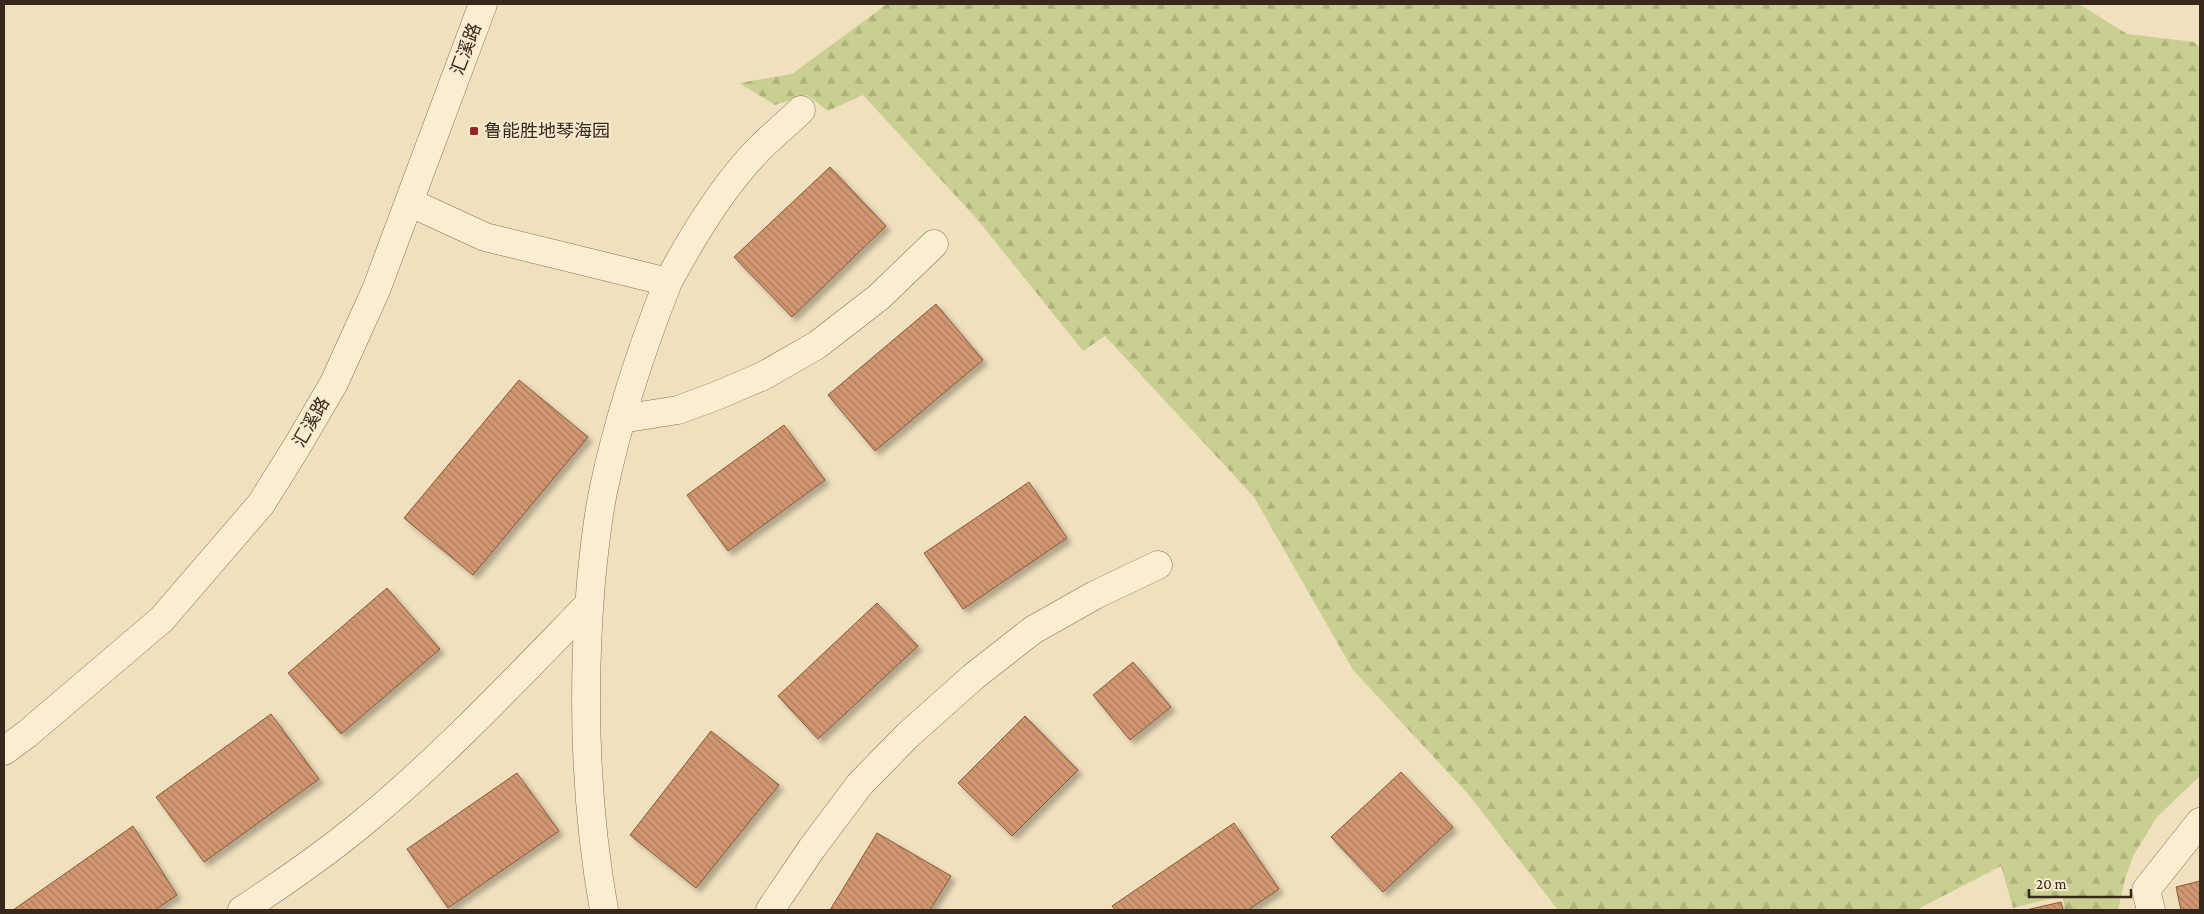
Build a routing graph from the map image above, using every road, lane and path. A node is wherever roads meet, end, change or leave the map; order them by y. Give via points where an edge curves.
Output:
1 (483, 4) edge
2 (801, 110) dead end
3 (409, 202) junction
4 (934, 244) dead end
5 (668, 282) junction
6 (621, 419) junction
7 (1158, 565) dead end
8 (589, 604) junction
9 (4, 751) edge
10 (2200, 822) edge
11 (242, 910) edge
12 (604, 910) edge
13 (770, 910) edge
14 (2151, 910) edge

1 - 3 street, 汇溪路
2 - 5 street via 760,148 729,184 681,256
3 - 5 street via 485,237
3 - 9 street, 汇溪路 via 376,290 334,383 261,504 162,619
4 - 6 street via 880,296 817,345 762,376 678,410
5 - 6 street
6 - 8 street via 603,493
7 - 13 street via 1033,630 973,677 908,735 860,784
8 - 11 street via 474,722 373,813 285,882
8 - 12 street via 586,664 589,766 598,879
10 - 14 street via 2146,890

